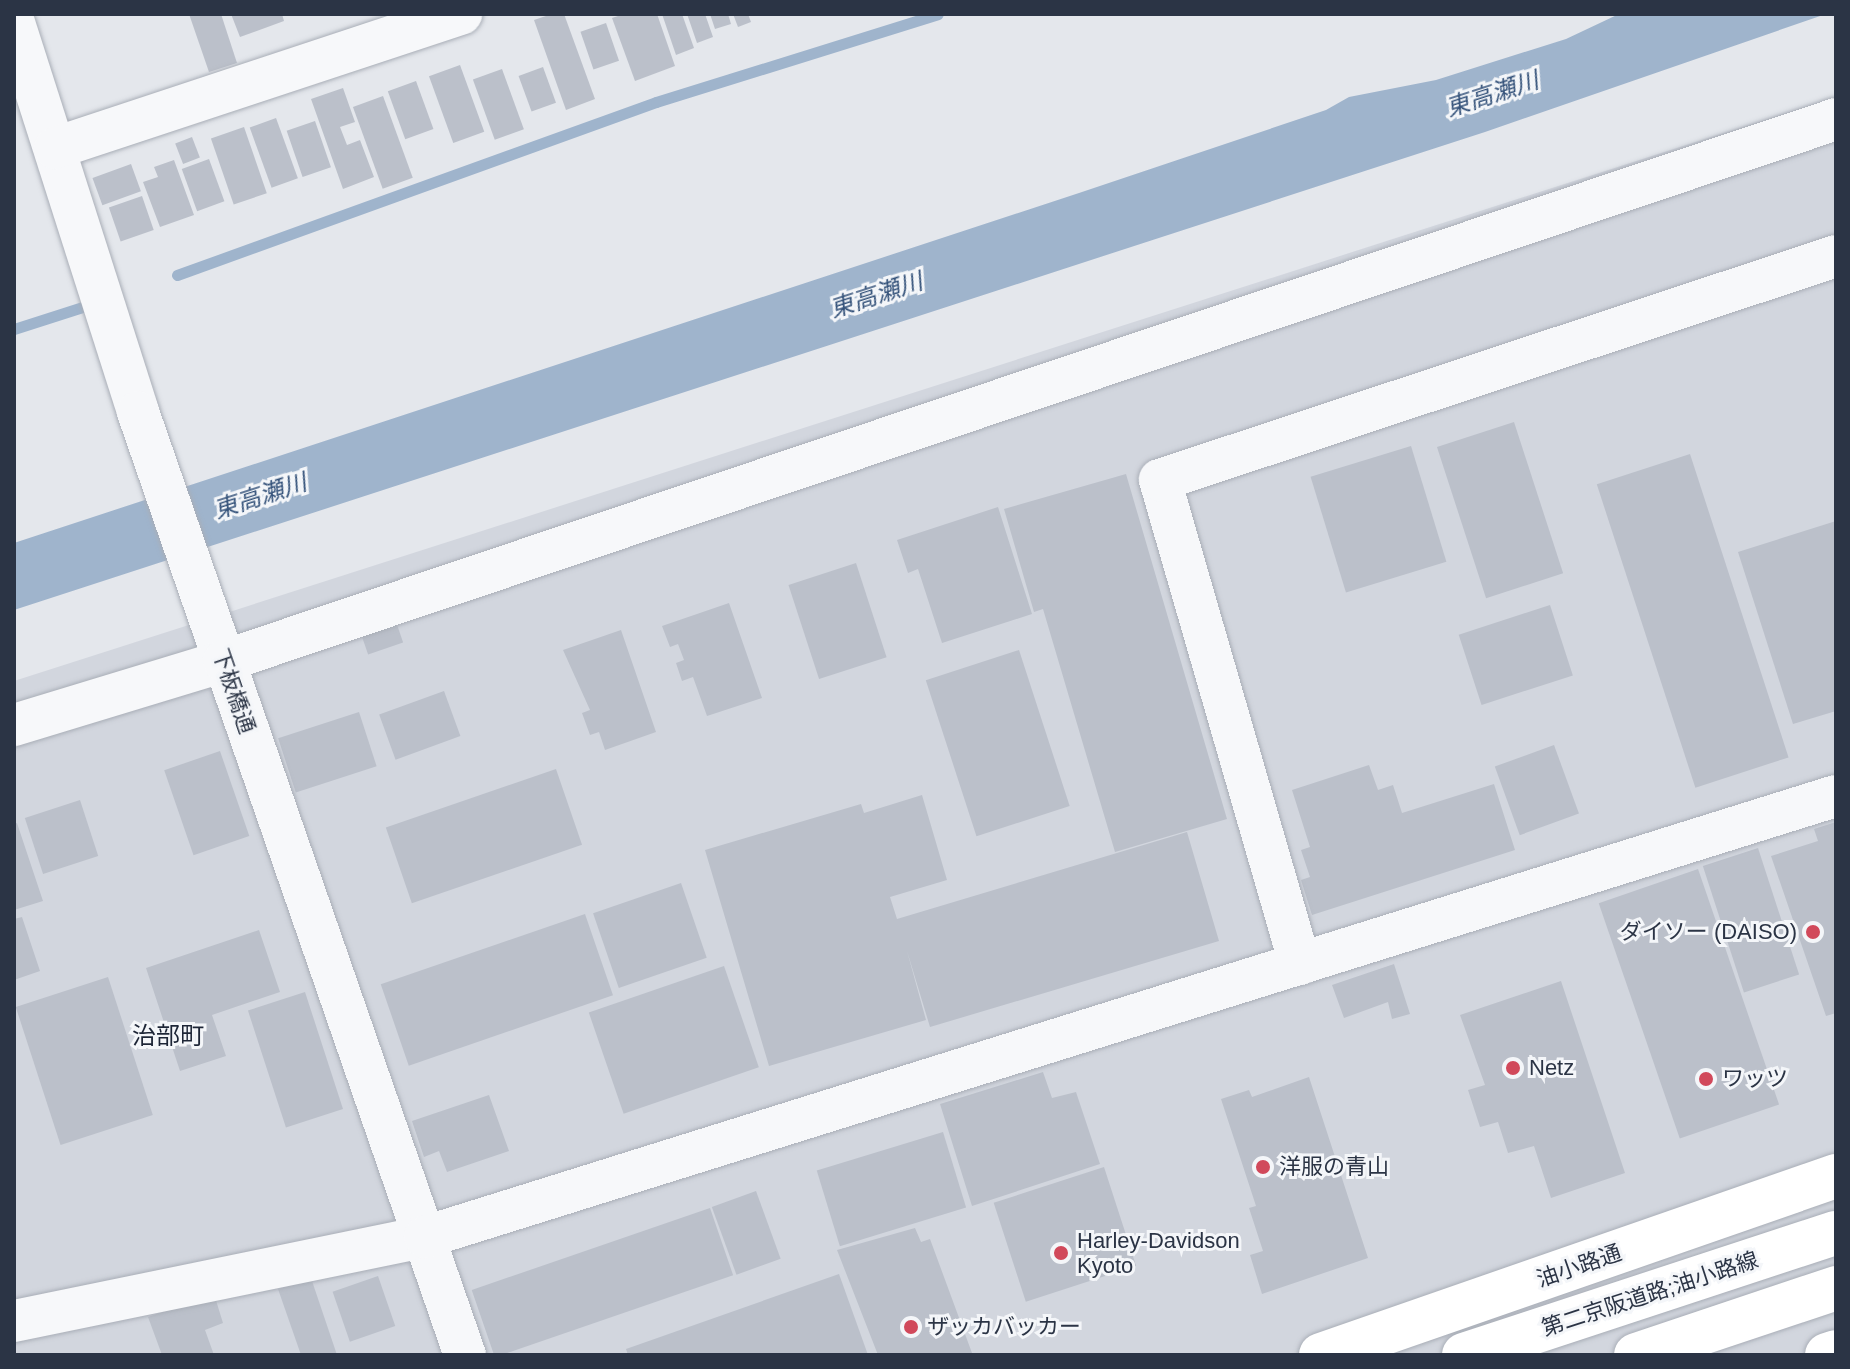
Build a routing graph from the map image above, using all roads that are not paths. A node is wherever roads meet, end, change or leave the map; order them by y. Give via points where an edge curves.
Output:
1 (461, 14) edge
2 (14, 23) edge
3 (1836, 119) edge
4 (55, 148) junction
5 (1836, 256) edge
6 (222, 654) junction
7 (14, 725) edge
8 (1836, 796) edge
9 (1300, 964) junction
10 (1836, 1176) edge
11 (1836, 1233) edge
12 (425, 1237) junction
13 (1836, 1288) edge
14 (14, 1321) edge
15 (1836, 1352) edge
16 (465, 1355) edge
17 (1321, 1355) edge
18 (1464, 1355) edge
19 (1636, 1355) edge
20 (1827, 1355) edge

1 - 4 street
2 - 4 street, 下板橋通
3 - 6 street
4 - 6 street, 下板橋通
5 - 9 street via 1160,480
6 - 7 street
6 - 12 street, 下板橋通
8 - 9 street
9 - 12 street
10 - 17 main road, 油小路通
11 - 18 main road, 第二京阪道路;油小路線
12 - 14 street
12 - 16 street, 下板橋通
13 - 19 main road
15 - 20 main road

